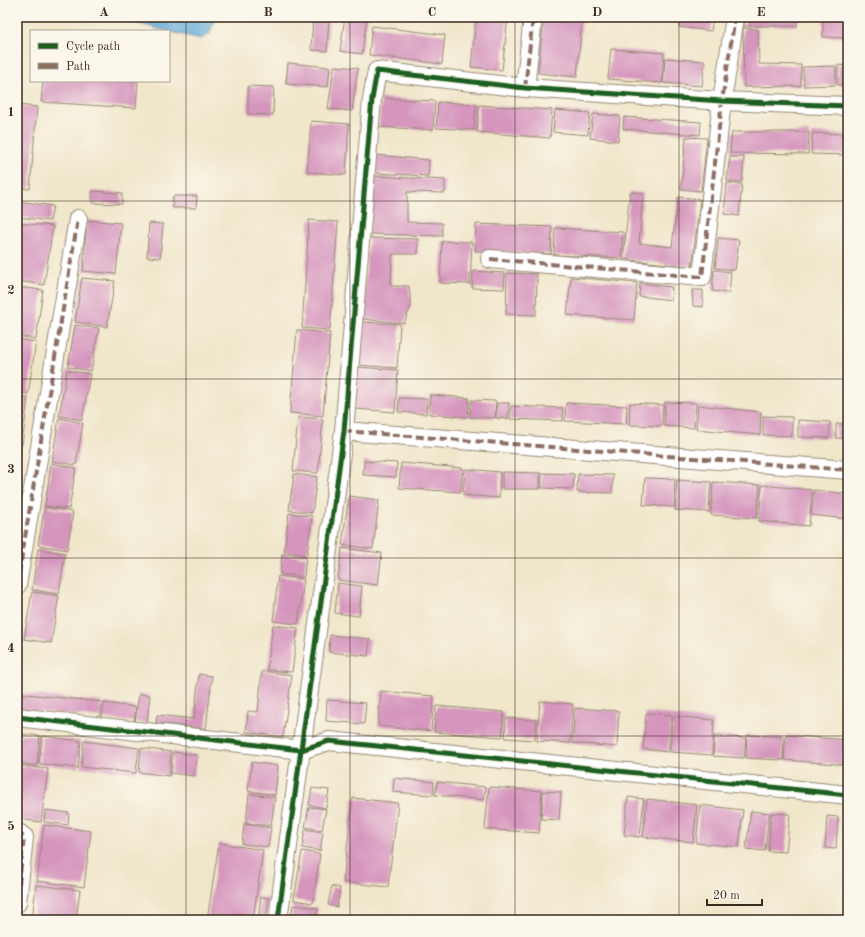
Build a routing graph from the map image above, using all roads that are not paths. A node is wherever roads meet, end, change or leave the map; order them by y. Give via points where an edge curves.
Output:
1 (533, 17) edge
2 (735, 17) edge
3 (526, 88) junction
4 (722, 101) junction
5 (848, 106) edge
6 (78, 218) dead end
7 (490, 259) dead end
8 (344, 431) junction
9 (848, 470) edge
10 (17, 585) edge
11 (17, 717) edge
12 (301, 750) junction
13 (848, 795) edge
14 (17, 832) edge
15 (17, 903) edge
16 (278, 920) edge

1 - 3 street
2 - 4 street
3 - 4 street
3 - 8 street via 377,71 372,99
4 - 5 street
4 - 7 street via 702,277
6 - 10 street
8 - 9 street
8 - 12 street
11 - 12 street
12 - 13 street via 329,741
12 - 16 street
14 - 15 street via 24,837

